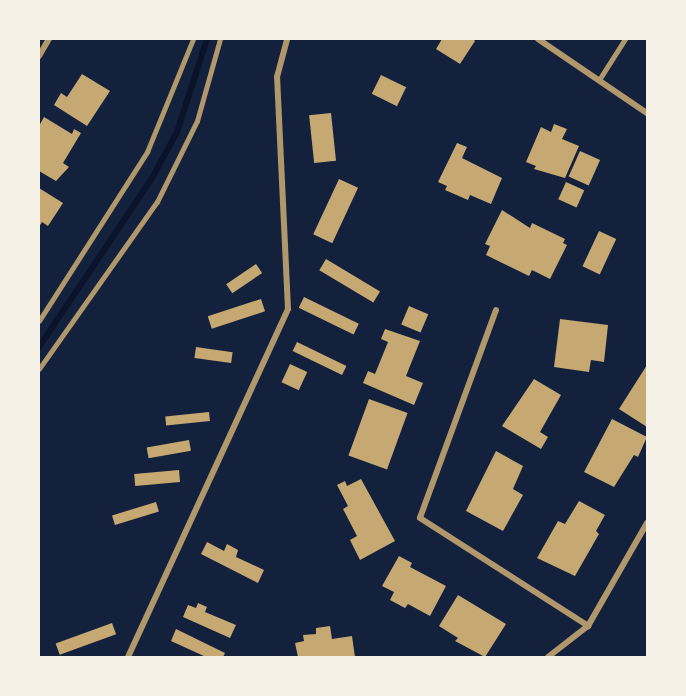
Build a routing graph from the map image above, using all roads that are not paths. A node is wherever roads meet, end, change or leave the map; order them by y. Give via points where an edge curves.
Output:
1 (49, 39) edge
2 (193, 39) edge
3 (220, 39) edge
4 (287, 39) edge
5 (538, 39) edge
6 (625, 39) edge
7 (39, 56) edge
8 (599, 80) junction
9 (647, 114) edge
10 (496, 310) dead end
11 (39, 321) edge
12 (39, 369) edge
13 (647, 523) edge
14 (588, 626) junction
15 (128, 657) edge
16 (548, 657) edge

1 - 7 street
2 - 11 lane via 147,152
3 - 12 lane via 197,121 157,202
4 - 15 street via 277,77 288,309
5 - 8 street
6 - 8 lane
8 - 9 street
10 - 14 street via 420,518
13 - 14 street
14 - 16 street

